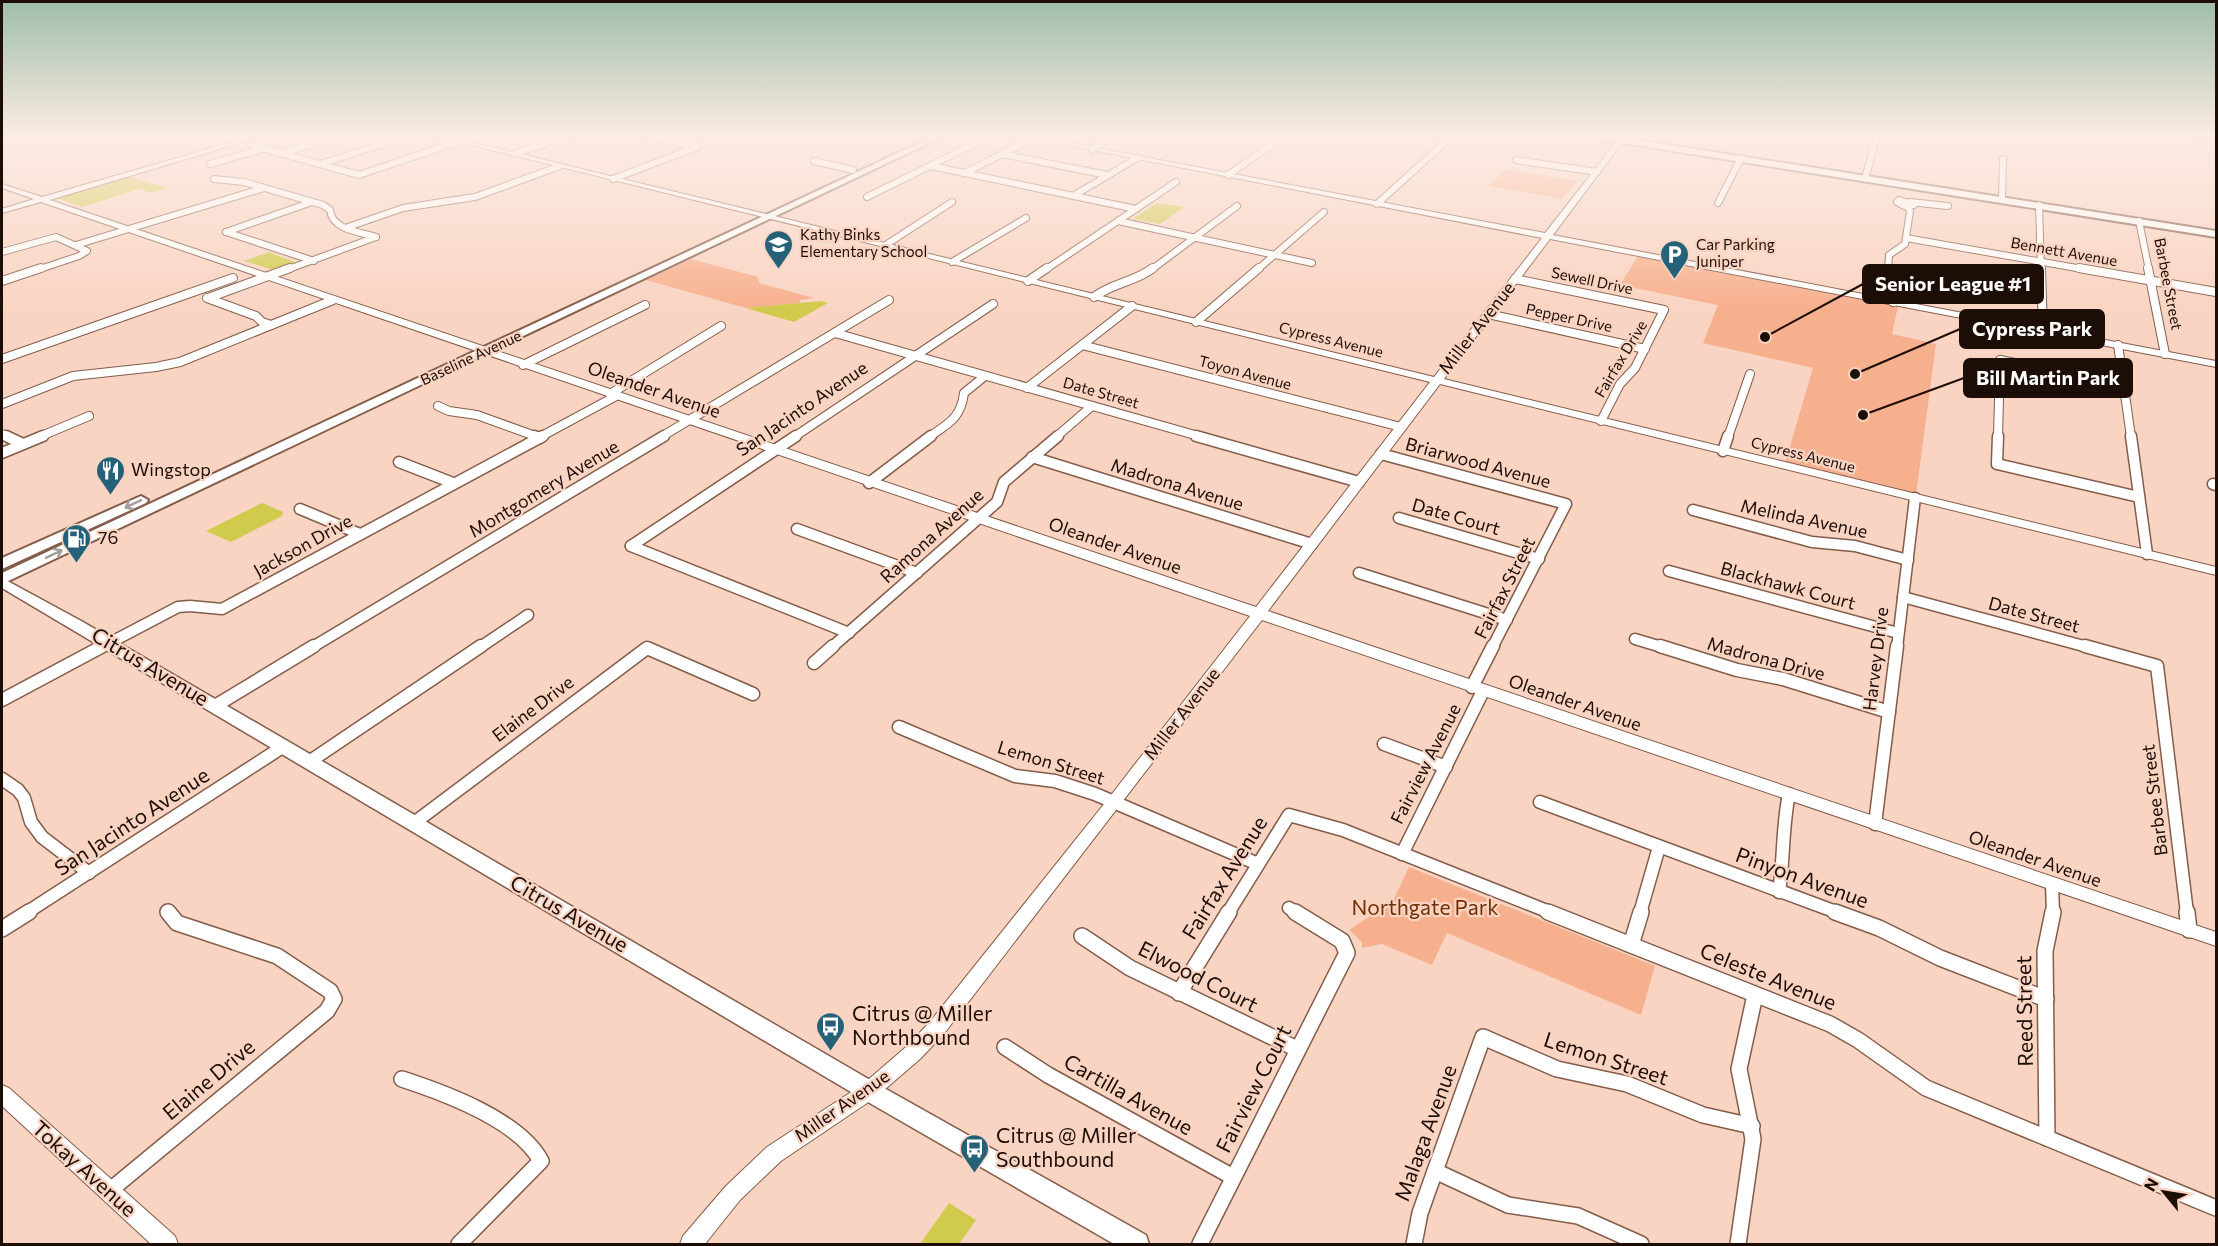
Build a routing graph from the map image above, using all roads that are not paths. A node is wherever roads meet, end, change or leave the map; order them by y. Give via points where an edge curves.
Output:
1 (25, 194) edge
2 (54, 194) edge
3 (55, 194) edge
4 (243, 194) edge
5 (285, 194) edge
6 (483, 194) edge
7 (674, 194) edge
8 (805, 194) edge
9 (811, 194) edge
10 (873, 194) edge
11 (1064, 194) edge
12 (1076, 194) edge
13 (1158, 194) edge
14 (1326, 194) edge
15 (1388, 194) edge
16 (1580, 194) edge
17 (1722, 194) edge
18 (1983, 194) edge
19 (1984, 194) edge
20 (1073, 196) junction
21 (867, 197) dead end
22 (2002, 197) junction
23 (38, 199) junction
24 (312, 202) junction
25 (952, 202) dead end
26 (1718, 202) dead end
27 (1377, 204) junction
28 (2040, 205) junction
29 (1236, 206) dead end
30 (1948, 206) dead end
31 (1136, 209) junction
32 (2, 210) edge
33 (1324, 212) dead end
34 (762, 216) junction
35 (1026, 218) dead end
36 (1118, 221) junction
37 (2139, 221) junction
38 (348, 227) junction
39 (126, 229) junction
40 (2217, 232) edge
41 (1195, 237) junction
42 (1547, 237) junction
43 (1906, 238) junction
44 (76, 245) junction
45 (884, 246) junction
46 (2, 252) edge
47 (1274, 254) junction
48 (314, 261) junction
49 (952, 262) junction
50 (1312, 262) dead end
51 (2041, 262) junction
52 (233, 278) dead end
53 (268, 278) junction
54 (1515, 279) junction
55 (2, 281) edge
56 (1028, 281) junction
57 (2151, 281) junction
58 (2217, 292) edge
59 (186, 295) junction
60 (1094, 297) junction
61 (211, 299) junction
62 (333, 300) junction
63 (889, 300) dead end
64 (1893, 302) junction
65 (645, 304) dead end
66 (993, 304) dead end
67 (1132, 306) junction
68 (1664, 310) joint
69 (1488, 314) junction
70 (1196, 322) junction
71 (271, 325) junction
72 (721, 326) dead end
73 (2043, 331) junction
74 (835, 333) junction
75 (1082, 345) junction
76 (2118, 345) junction
77 (1645, 349) junction
78 (478, 350) junction
79 (2165, 354) junction
80 (915, 356) junction
81 (2, 359) edge
82 (2217, 364) edge
83 (523, 365) junction
84 (1750, 374) dead end
85 (985, 376) junction
86 (1437, 381) junction
87 (2124, 385) junction
88 (1026, 388) junction
89 (613, 395) junction
90 (2, 404) edge
91 (438, 406) dead end
92 (1092, 406) junction
93 (89, 416) dead end
94 (689, 421) junction
95 (1601, 421) junction
96 (1401, 427) junction
97 (2, 435) edge
98 (540, 438) junction
99 (23, 444) junction
100 (773, 450) junction
101 (1723, 451) junction
102 (2, 453) edge
103 (1381, 454) junction
104 (1032, 457) junction
105 (399, 462) dead end
106 (1359, 482) junction
107 (453, 483) junction
108 (869, 483) junction
109 (2139, 497) junction
110 (1915, 498) junction
111 (1566, 504) joint
112 (300, 509) dead end
113 (1693, 510) dead end
114 (1399, 518) dead end
115 (979, 519) junction
116 (797, 529) dead end
117 (360, 534) junction
118 (1312, 544) junction
119 (2147, 554) junction
120 (1539, 559) junction
121 (1908, 560) junction
122 (2, 564) edge
123 (1669, 571) dead end
124 (2217, 571) edge
125 (917, 573) junction
126 (1359, 573) dead end
127 (2, 580) edge
128 (1903, 597) junction
129 (1258, 614) junction
130 (528, 615) dead end
131 (1507, 620) junction
132 (849, 633) junction
133 (1898, 633) junction
134 (1635, 639) dead end
135 (109, 644) junction
136 (814, 663) dead end
137 (2157, 666) joint
138 (1478, 689) junction
139 (753, 694) dead end
140 (2, 700) edge
141 (215, 706) junction
142 (1889, 712) junction
143 (899, 727) dead end
144 (1384, 744) dead end
145 (284, 746) junction
146 (309, 762) junction
147 (1446, 767) junction
148 (2, 779) edge
149 (1789, 794) junction
150 (1114, 802) junction
151 (1540, 802) dead end
152 (1289, 815) joint
153 (414, 823) junction
154 (1875, 824) junction
155 (1659, 847) junction
156 (1402, 854) junction
157 (1258, 864) junction
158 (89, 873) junction
159 (2052, 884) junction
160 (1779, 892) junction
161 (1289, 908) dead end
162 (168, 912) dead end
163 (2, 929) edge
164 (2189, 930) junction
165 (1082, 936) dead end
166 (2217, 939) edge
167 (1631, 945) junction
168 (1179, 993) junction
169 (1755, 995) junction
170 (2046, 999) junction
171 (1483, 1037) joint
172 (1005, 1047) dead end
173 (1297, 1049) junction
174 (402, 1079) dead end
175 (869, 1091) junction
176 (2, 1094) edge
177 (1752, 1126) junction
178 (2047, 1138) junction
179 (1435, 1171) junction
180 (1233, 1177) junction
181 (108, 1192) junction
182 (2217, 1208) edge
183 (167, 1245) edge
184 (459, 1245) edge
185 (692, 1245) edge
186 (1137, 1245) edge
187 (1200, 1245) edge
188 (1414, 1245) edge
189 (1641, 1245) edge
190 (1738, 1245) edge

1 - 23 street, Oleander Avenue
2 - 23 street
3 - 23 street
4 - 39 street
5 - 24 street
6 - 38 street via 403,208
7 - 34 street, Cypress Avenue
8 - 34 main road, Baseline Avenue
9 - 34 main road, Baseline Avenue
10 - 21 street
11 - 20 street
12 - 20 street
13 - 31 street
14 - 27 street
15 - 27 street
16 - 42 street, Miller Avenue
17 - 26 street
18 - 22 main road
19 - 22 main road
20 - 31 street
22 - 28 main road
22 - 40 main road
23 - 32 street
23 - 39 street, Oleander Avenue
24 - 38 street via 328,207 333,221
24 - 48 street via 226,232
25 - 45 street
27 - 42 street
28 - 37 main road
28 - 51 street
29 - 41 street
30 - 43 street via 1908,204
31 - 36 street
33 - 47 street
34 - 45 street, Cypress Avenue
34 - 78 main road, Baseline Avenue
35 - 49 street
36 - 41 street
36 - 56 street
37 - 40 main road
37 - 57 street, Barbee Street
38 - 48 street via 376,237
39 - 44 street
39 - 53 street, Oleander Avenue
41 - 47 street
41 - 60 street via 1140,278 1107,287
42 - 54 street, Miller Avenue
42 - 64 street
43 - 51 street, Bennett Avenue
43 - 64 street via 1901,248 1889,255 1888,274 1901,278 1895,281
44 - 46 street via 50,237
44 - 55 street via 87,252
45 - 49 street, Cypress Avenue
47 - 50 street
47 - 70 street
48 - 53 street
49 - 56 street, Cypress Avenue
51 - 57 street, Bennett Avenue
51 - 73 street
52 - 59 street
53 - 61 street
53 - 62 street, Oleander Avenue
54 - 68 street, Sewell Drive
54 - 69 street, Miller Avenue
56 - 60 street, Cypress Avenue
57 - 58 street, Bennett Avenue
57 - 79 street, Barbee Street
59 - 61 street
59 - 81 street
60 - 67 street, Cypress Avenue
61 - 71 street
62 - 71 street
62 - 78 street, Oleander Avenue
63 - 74 street, Montgomery Avenue
64 - 73 street
65 - 83 street
66 - 80 street, San Jacinto Avenue
67 - 70 street, Cypress Avenue
67 - 75 street
68 - 77 street, Fairfax Drive
69 - 77 street, Pepper Drive
69 - 86 street, Miller Avenue
70 - 86 street, Cypress Avenue
71 - 90 street via 168,365 74,376
72 - 89 street, Jackson Drive
73 - 76 street
74 - 80 street, Date Street
74 - 94 street, Montgomery Avenue
75 - 88 street
75 - 96 street, Toyon Avenue
76 - 79 street
76 - 87 street
77 - 95 street, Fairfax Drive via 1620,384
78 - 83 street, Oleander Avenue
78 -> 122 main road, Baseline Avenue
127 -> 78 main road, Baseline Avenue
79 - 82 street
80 - 85 street, Date Street
80 - 100 street, San Jacinto Avenue
83 - 89 street, Oleander Avenue
84 - 101 street
85 - 88 street, Date Street
85 - 108 street via 964,393 962,409 956,417
86 - 95 street, Cypress Avenue
86 - 96 street, Miller Avenue
87 - 109 street
87 - 109 street via 2000,360 1997,464
88 - 92 street, Date Street
89 - 94 street, Oleander Avenue
89 - 98 street, Jackson Drive
91 - 98 street via 477,415
92 - 104 street, Ramona Avenue
92 - 106 street, Date Street
93 - 99 street
94 - 100 street, Oleander Avenue
94 - 141 street, Montgomery Avenue
95 - 101 street, Cypress Avenue
96 - 103 street, Miller Avenue
97 - 99 street
98 - 107 street, Jackson Drive
99 - 102 street
100 - 108 street, Oleander Avenue
100 - 132 street, San Jacinto Avenue via 631,546
101 - 110 street, Cypress Avenue
103 - 106 street, Miller Avenue
103 - 111 street, Briarwood Avenue
104 - 115 street, Ramona Avenue via 1004,482 997,502
104 - 118 street, Madrona Avenue
105 - 107 street
106 - 118 street, Miller Avenue
107 - 117 street, Jackson Drive
108 - 115 street, Oleander Avenue
109 - 119 street
110 - 119 street, Cypress Avenue
110 - 121 street, Harvey Drive
111 - 120 street, Fairfax Street
112 - 117 street
113 - 121 street, Melinda Avenue via 1812,542 1855,546
114 - 120 street, Date Court
115 - 125 street, Ramona Avenue
115 - 129 street, Oleander Avenue
116 - 125 street
117 - 135 street, Jackson Drive via 222,609 196,604 178,608
118 - 129 street, Miller Avenue
119 - 124 street, Cypress Avenue
120 - 131 street, Fairfax Street
121 - 128 street, Harvey Drive
123 - 133 street, Blackhawk Court
125 - 132 street, Ramona Avenue
126 - 131 street
127 - 135 main road, Citrus Avenue
128 - 133 street, Harvey Drive
128 - 137 street, Date Street
129 - 138 street, Oleander Avenue
129 - 150 street, Miller Avenue
130 - 146 street
131 - 138 street, Fairfax Street
132 - 136 street, Ramona Avenue
133 - 142 street, Harvey Drive
134 - 142 street, Madrona Drive
135 - 140 street, Jackson Drive
135 - 141 main road, Citrus Avenue
137 - 164 street, Barbee Street
138 - 147 street, Fairview Avenue
138 - 149 street, Oleander Avenue
139 - 153 street, Elaine Drive via 647,648
141 - 145 main road, Citrus Avenue
142 - 154 street, Harvey Drive
143 - 150 street, Lemon Street via 1015,776 1055,781
144 - 147 street
145 - 146 main road, Citrus Avenue
145 - 158 street, San Jacinto Avenue
146 - 153 main road, Citrus Avenue
147 - 156 street, Fairview Avenue
148 - 158 street via 24,798 30,822 42,837
149 - 154 street, Oleander Avenue
149 - 160 street via 1783,821 1784,860
150 - 157 street, Lemon Street
150 - 175 street, Miller Avenue via 936,1029
151 - 155 street, Pinyon Avenue
152 - 156 street, Celeste Avenue via 1343,830
152 - 157 street, Fairfax Avenue
153 - 175 main road, Citrus Avenue
154 - 159 street, Oleander Avenue
155 - 160 street, Pinyon Avenue
155 - 167 street
156 - 167 street, Celeste Avenue
157 - 168 street, Fairfax Avenue
158 - 163 street, San Jacinto Avenue
159 - 164 street, Oleander Avenue
159 - 170 street, Reed Street via 2053,912 2045,951
160 - 170 street, Pinyon Avenue via 1879,928 1940,958
161 - 173 street, Fairview Court via 1342,941 1347,953
162 - 181 street, Elaine Drive via 177,923 277,956 330,991 334,999 327,1011
164 - 166 street, Oleander Avenue
165 - 168 street, Elwood Court via 1130,968
167 - 169 street, Celeste Avenue
168 - 173 street, Elwood Court
169 - 177 street via 1739,1069
169 - 178 street, Celeste Avenue via 1837,1028 1926,1088
170 - 178 street, Reed Street
171 - 177 street, Lemon Street via 1557,1070 1627,1084 1702,1115
171 - 179 street, Malaga Avenue
172 - 180 street, Cartilla Avenue via 1048,1075
173 - 180 street, Fairview Court
174 - 184 street via 478,1109 533,1146 542,1161
175 - 185 street, Miller Avenue via 774,1154 734,1193
175 - 186 main road, Citrus Avenue
176 - 181 street, Tokay Avenue
177 - 190 street via 1752,1153
178 - 182 street, Celeste Avenue
179 - 188 street, Malaga Avenue via 1419,1213
179 - 189 street via 1508,1205 1578,1216
180 - 187 street, Fairview Court
181 - 183 street, Tokay Avenue

